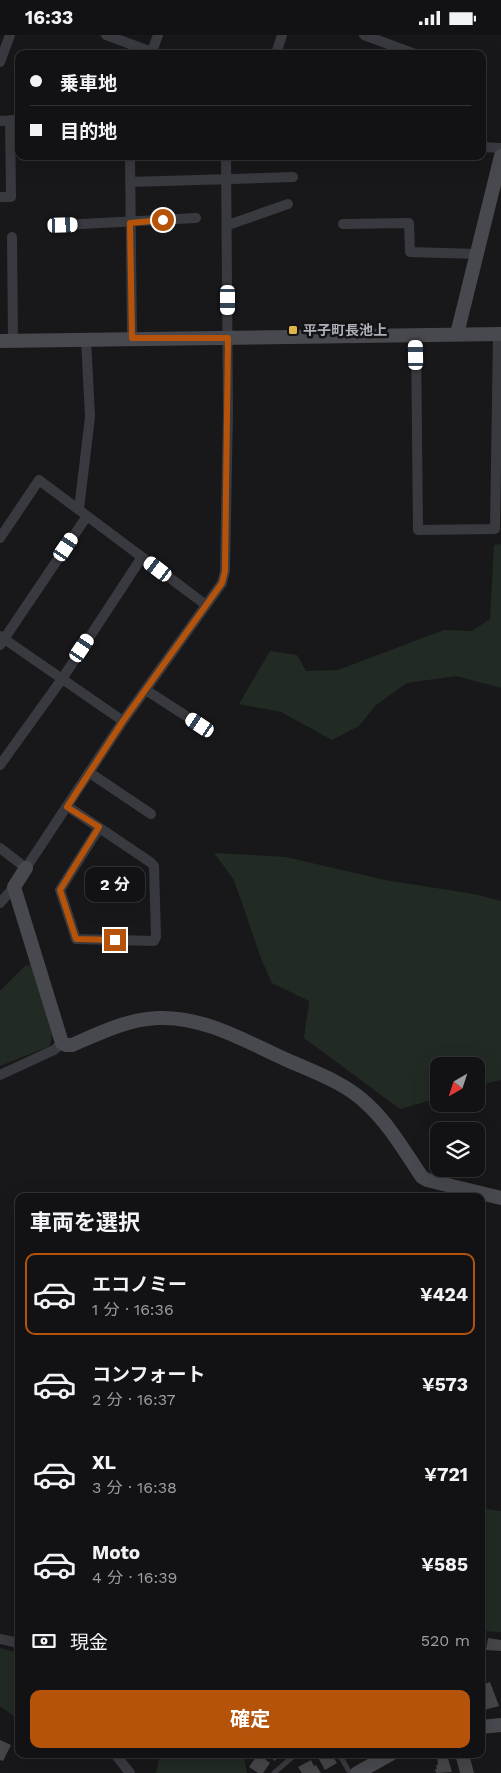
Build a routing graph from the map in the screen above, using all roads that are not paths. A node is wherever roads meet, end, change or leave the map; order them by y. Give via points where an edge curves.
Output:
1 (10, 35) edge
2 (106, 35) edge
3 (158, 35) edge
4 (282, 35) edge
5 (364, 35) edge
6 (144, 50) edge
7 (153, 50) edge
8 (277, 50) edge
9 (404, 50) edge
10 (0, 62) edge
11 (0, 115) edge
12 (7, 121) edge
13 (486, 147) edge
14 (501, 148) edge
15 (501, 156) edge
16 (130, 160) edge
17 (226, 160) edge
18 (294, 177) dead end
19 (227, 180) junction
20 (130, 182) junction
21 (0, 197) edge
22 (496, 198) edge
23 (288, 204) dead end
24 (196, 218) dead end
25 (130, 223) junction
26 (343, 224) dead end
27 (63, 225) dead end
28 (228, 225) junction
29 (12, 237) dead end
30 (477, 254) junction
31 (500, 334) edge
32 (416, 335) junction
33 (457, 335) junction
34 (132, 338) junction
35 (228, 338) junction
36 (86, 339) junction
37 (7, 340) edge
38 (83, 513) junction
39 (0, 538) edge
40 (142, 557) junction
41 (206, 605) junction
42 (1, 640) edge
43 (62, 679) junction
44 (146, 689) junction
45 (123, 721) junction
46 (200, 725) dead end
47 (0, 765) edge
48 (90, 773) junction
49 (67, 807) junction
50 (151, 814) dead end
51 (99, 827) junction
52 (0, 848) edge
53 (26, 869) junction
54 (14, 887) junction
55 (0, 903) edge
56 (62, 1043) junction
57 (0, 1075) edge
58 (480, 1193) edge
59 (485, 1194) edge
60 (501, 1198) edge
61 (0, 1639) edge
62 (15, 1643) edge
63 (501, 1725) edge
64 (485, 1727) edge
65 (118, 1758) edge
66 (291, 1758) edge
67 (341, 1758) edge
68 (384, 1758) edge
69 (130, 1773) edge
70 (274, 1773) edge
71 (350, 1773) edge
72 (357, 1773) edge

1 - 10 street
2 - 6 street
3 - 7 street
4 - 8 street
5 - 9 street
11 - 12 street
12 - 21 street via 11,197
13 - 14 street
15 - 22 street
16 - 20 street
17 - 19 street
18 - 19 street
19 - 20 street
19 - 28 street
20 - 25 street
22 - 30 street
23 - 28 street
24 - 25 street
25 - 27 street
25 - 34 street
26 - 30 street via 409,223 410,252
28 - 35 street
29 - 37 street
30 - 33 street
31 - 32 street via 495,529 418,529
31 - 33 street
32 - 33 street
32 - 35 street
34 - 35 street
34 - 36 street
35 - 41 street via 225,571 222,583
36 - 37 street
36 - 38 street via 90,417
38 - 39 street via 39,480
38 - 40 street
38 - 42 street
40 - 41 street
40 - 43 street
41 - 44 street
42 - 43 street
43 - 45 street
43 - 47 street
44 - 45 street
44 - 46 street
45 - 48 street
48 - 49 street
48 - 50 street
49 - 51 street
49 - 53 street
51 - 51 street via 154,866 154,941 76,939 60,890
52 - 53 street
53 - 54 street
54 - 55 street
54 - 56 street
56 - 57 street via 54,1051
56 - 58 street via 72,1045 120,1025 158,1018 215,1028 338,1084 366,1103 382,1119 422,1177
59 - 60 street
61 - 62 street
63 - 64 street
65 - 69 street
66 - 70 lane
67 - 71 lane
68 - 72 street

